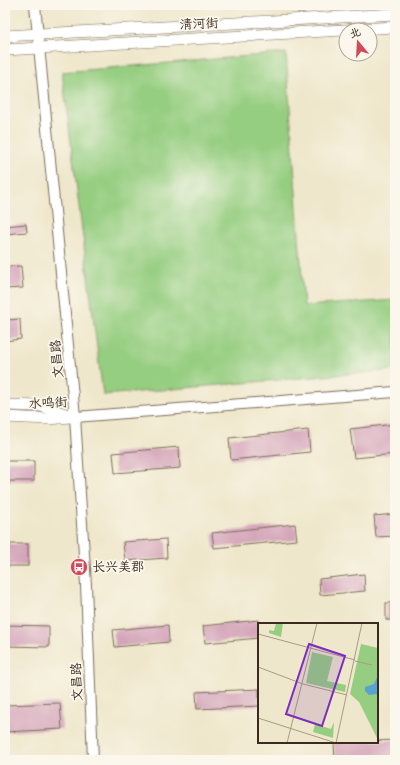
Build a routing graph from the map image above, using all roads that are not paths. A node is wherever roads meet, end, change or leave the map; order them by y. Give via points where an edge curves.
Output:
1 (36, 5) edge
2 (395, 14) edge
3 (395, 27) edge
4 (38, 33) junction
5 (5, 36) edge
6 (40, 48) junction
7 (5, 50) edge
8 (395, 392) edge
9 (5, 405) edge
10 (75, 416) junction
11 (5, 417) edge
12 (93, 760) edge

1 - 4 street, 文昌路
2 - 4 main road, 清河街
3 - 6 main road, 清河街
4 - 5 main road, 清河街
4 - 6 street, 文昌路
6 - 7 main road, 清河街
6 - 10 street, 文昌路
8 - 10 street
9 - 10 main road, 水鸣街 via 41,406
10 - 11 main road, 水鸣街 via 49,419
10 - 12 street, 文昌路 via 86,585

